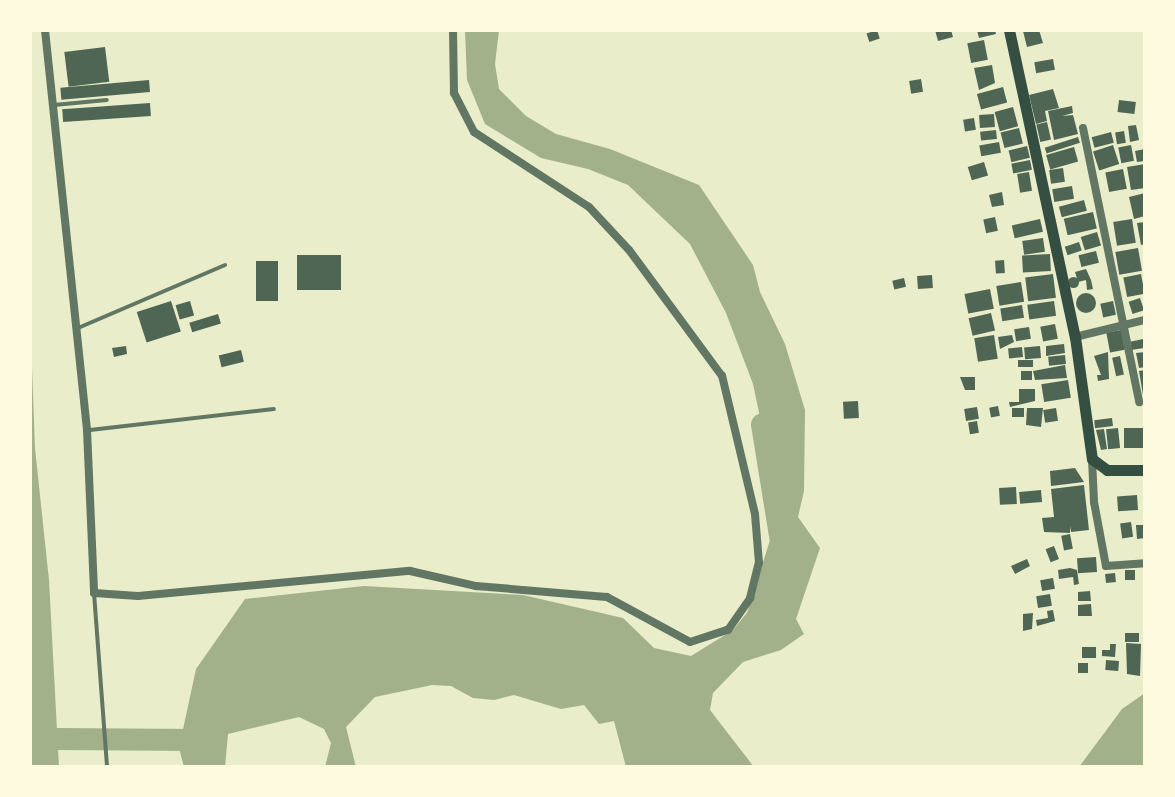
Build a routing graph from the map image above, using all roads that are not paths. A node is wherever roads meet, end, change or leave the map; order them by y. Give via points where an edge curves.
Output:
1 (46, 30) edge
2 (453, 30) edge
3 (1009, 30) edge
4 (107, 100) dead end
5 (54, 105) junction
6 (1083, 128) dead end
7 (225, 265) dead end
8 (1145, 320) edge
9 (1125, 325) junction
10 (77, 329) junction
11 (1075, 337) junction
12 (1139, 402) dead end
13 (274, 409) dead end
14 (86, 430) junction
15 (1092, 459) junction
16 (1145, 470) edge
17 (1145, 563) edge
18 (94, 594) junction
19 (106, 767) edge

1 - 5 street
2 - 18 street via 454,93 474,132 589,207 722,376 754,514 759,563 750,598 728,630 690,642 607,598 476,586 410,571 138,596
3 - 11 main road
4 - 5 lane
5 - 10 street
6 - 9 street
7 - 10 lane
8 - 9 street
9 - 11 street
9 - 12 street
10 - 14 street
11 - 15 main road
13 - 14 lane
14 - 18 street
15 - 16 main road via 1107,470
15 - 17 street via 1106,566
18 - 19 lane

